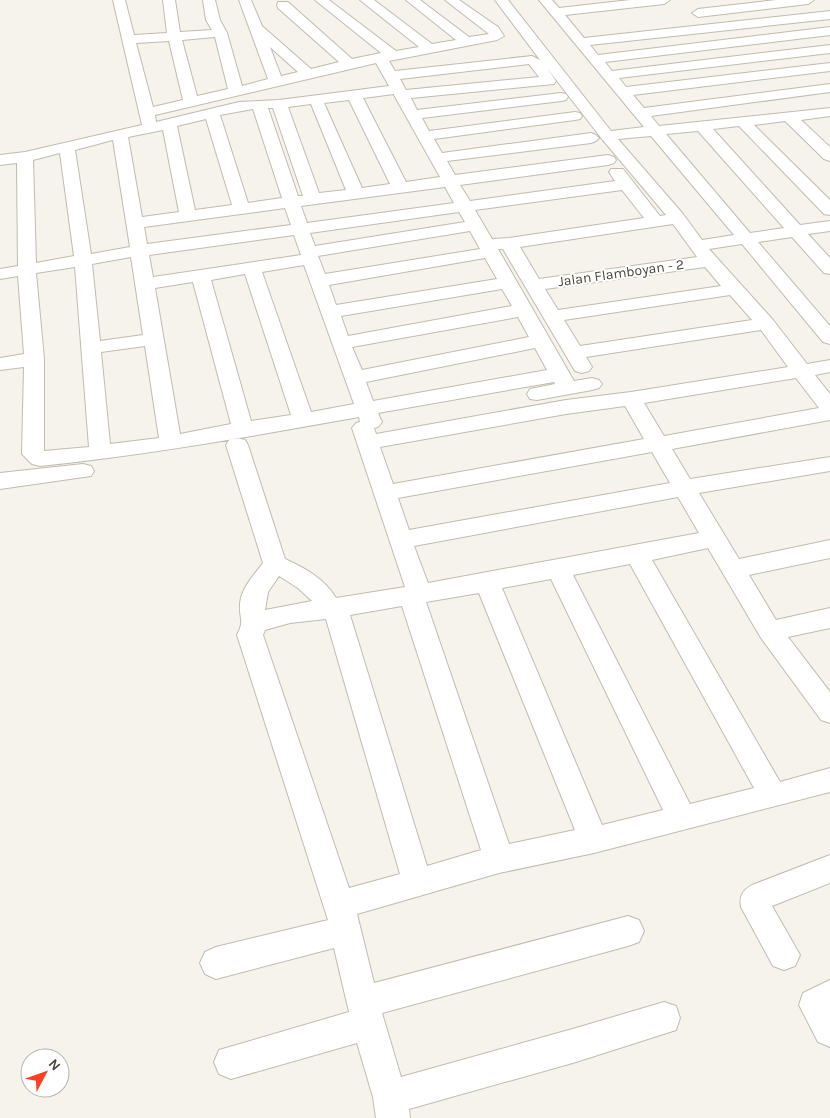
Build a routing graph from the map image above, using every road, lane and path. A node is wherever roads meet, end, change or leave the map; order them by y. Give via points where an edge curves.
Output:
1 (119, 0) edge
2 (169, 0) edge
3 (209, 0) edge
4 (366, 0) edge
5 (412, 0) edge
6 (451, 0) edge
7 (501, 0) edge
8 (545, 0) edge
9 (664, 0) edge
10 (808, 0) edge
11 (312, 1) edge
12 (283, 5) junction
13 (720, 5) edge
14 (255, 7) edge
15 (557, 12) junction
16 (686, 14) dead end
17 (830, 14) edge
18 (741, 24) junction
19 (589, 25) dead end
20 (255, 27) junction
21 (569, 28) junction
22 (830, 31) edge
23 (220, 33) junction
24 (174, 36) junction
25 (128, 40) junction
26 (758, 40) junction
27 (466, 42) junction
28 (430, 49) junction
29 (830, 49) edge
30 (580, 52) junction
31 (776, 55) junction
32 (386, 56) junction
33 (544, 56) junction
34 (349, 64) junction
35 (830, 67) edge
36 (797, 72) junction
37 (309, 74) junction
38 (610, 75) junction
39 (548, 80) junction
40 (276, 81) junction
41 (397, 87) junction
42 (823, 89) edge
43 (236, 91) junction
44 (623, 92) junction
45 (354, 95) junction
46 (561, 97) junction
47 (316, 100) junction
48 (191, 101) junction
49 (259, 104) junction
50 (279, 104) junction
51 (829, 111) edge
52 (212, 113) junction
53 (639, 113) junction
54 (412, 115) junction
55 (575, 116) junction
56 (788, 116) junction
57 (148, 120) junction
58 (743, 122) junction
59 (169, 124) junction
60 (703, 127) junction
61 (655, 132) junction
62 (120, 134) junction
63 (425, 136) junction
64 (599, 137) junction
65 (67, 147) junction
66 (830, 156) edge
67 (25, 157) junction
68 (437, 158) junction
69 (0, 160) edge
70 (608, 160) junction
71 (450, 180) junction
72 (627, 184) junction
73 (400, 187) junction
74 (356, 193) junction
75 (313, 199) junction
76 (292, 202) junction
77 (464, 205) junction
78 (241, 208) junction
79 (830, 210) edge
80 (188, 216) junction
81 (651, 216) junction
82 (677, 218) junction
83 (134, 223) junction
84 (830, 226) edge
85 (301, 229) junction
86 (796, 232) junction
87 (746, 238) junction
88 (484, 239) junction
89 (508, 243) junction
90 (696, 246) junction
91 (138, 252) junction
92 (310, 255) junction
93 (83, 260) junction
94 (709, 261) junction
95 (252, 268) junction
96 (830, 269) edge
97 (27, 270) junction
98 (0, 274) edge
99 (201, 276) junction
100 (318, 281) junction
101 (507, 283) junction
102 (146, 284) junction
103 (533, 285) junction
104 (735, 289) junction
105 (523, 310) junction
106 (329, 312) junction
107 (552, 316) junction
108 (766, 324) junction
109 (830, 338) edge
110 (155, 339) junction
111 (542, 341) junction
112 (341, 343) junction
113 (91, 348) junction
114 (574, 353) junction
115 (34, 358) junction
116 (0, 364) edge
117 (830, 366) edge
118 (800, 370) junction
119 (354, 378) junction
120 (564, 381) junction
121 (596, 393) junction
122 (631, 399) junction
123 (539, 403) junction
124 (830, 408) edge
125 (830, 413) edge
126 (303, 420) junction
127 (367, 425) junction
128 (229, 439) junction
129 (171, 444) junction
130 (656, 444) junction
131 (100, 453) junction
132 (830, 464) edge
133 (0, 482) edge
134 (685, 488) junction
135 (385, 493) junction
136 (714, 538) junction
137 (400, 540) junction
138 (830, 549) edge
139 (637, 555) junction
140 (275, 564) junction
141 (733, 569) junction
142 (558, 570) junction
143 (487, 582) junction
144 (415, 595) junction
145 (332, 609) junction
146 (830, 618) edge
147 (255, 624) junction
148 (770, 630) junction
149 (825, 698) edge
150 (830, 780) edge
151 (773, 796) junction
152 (682, 818) junction
153 (594, 840) junction
154 (499, 859) junction
155 (830, 869) edge
156 (417, 882) junction
157 (343, 918) junction
158 (628, 931) dead end
159 (784, 955) dead end
160 (216, 963) dead end
161 (830, 996) edge
162 (365, 1013) junction
163 (664, 1018) dead end
164 (830, 1030) edge
165 (231, 1062) dead end
166 (392, 1108) edge

1 - 25 street
2 - 24 street
3 - 23 street via 213,20
4 - 28 street
5 - 27 street
6 - 27 street via 497,36
7 - 33 street
8 - 15 street
9 - 15 street
10 - 13 street
11 - 12 street
11 - 32 street
12 - 14 street
12 - 34 street
13 - 16 street
13 - 18 street
14 - 20 street
15 - 21 street
17 - 18 street
18 - 26 street
18 - 30 street
19 - 21 street
20 - 37 street
20 - 40 street
21 - 30 street
22 - 26 street
23 - 24 street
23 - 43 street
24 - 25 street
24 - 48 street
25 - 57 street
26 - 30 street
26 - 31 street
27 - 28 street
28 - 32 street
29 - 31 street
30 - 33 street
30 - 38 street
31 - 36 street
31 - 38 street
32 - 34 street
32 - 41 street
33 - 64 street
34 - 37 street
35 - 36 street
36 - 42 street
36 - 44 street
37 - 40 street
38 - 44 street
39 - 41 street
39 - 41 street via 532,60
39 - 46 street
40 - 43 street
41 - 45 street
41 - 54 street
42 - 51 street
42 - 53 street
43 - 48 street
44 - 53 street
45 - 47 street
45 - 73 street
46 - 54 street
46 - 55 street
47 - 50 street
47 - 74 street
48 - 57 street
49 - 50 street
49 - 52 street
49 - 76 street
50 - 75 street
51 - 56 street
52 - 59 street
52 - 78 street
53 - 61 street
54 - 63 street
55 - 63 street
55 - 64 street
56 - 58 street
56 - 66 street
57 - 59 street
57 - 62 street
58 - 60 street
58 - 79 street
59 - 80 street
60 - 61 street
60 - 86 street
61 - 64 street
61 - 87 street
62 - 65 street
62 - 83 street
63 - 68 street
64 - 68 street
64 - 70 street
64 - 82 street
65 - 67 street
65 - 93 street
67 - 69 street
67 - 97 street
68 - 71 street
70 - 71 street
70 - 72 street
71 - 73 street
71 - 77 street
72 - 77 street
72 - 81 street
73 - 74 street
74 - 75 street
75 - 76 street
76 - 78 street
76 - 85 street
77 - 85 street
77 - 88 street
78 - 80 street
80 - 83 street
81 - 82 street
81 - 88 street
81 - 89 street
82 - 90 street
83 - 91 street
84 - 86 street
85 - 91 street
85 - 92 street
86 - 87 street
86 - 96 street
87 - 90 street
87 - 109 street
88 - 89 street
88 - 92 street
88 - 100 street
88 - 101 street
89 - 103 street
90 - 94 street
91 - 93 street
91 - 102 street
92 - 95 street
92 - 100 street
93 - 97 street
93 - 113 street
94 - 103 street, Jalan Flamboyan - 2
94 - 104 street
95 - 99 street
95 - 126 street
97 - 98 street
97 - 115 street
99 - 102 street
99 - 128 street
100 - 106 street
101 - 105 street
101 - 106 street
102 - 110 street
103 - 107 street
104 - 107 street
104 - 108 street
105 - 111 street
105 - 112 street
106 - 112 street
107 - 114 street
108 - 114 street
108 - 118 street
110 - 113 street
110 - 129 street
111 - 119 street
111 - 120 street
112 - 119 street
113 - 131 street
114 - 121 street
115 - 116 street
115 - 131 street via 33,454 47,459
117 - 118 street
118 - 122 street
118 - 124 street
119 - 127 street
120 - 121 street
120 - 123 street
120 - 127 street
121 - 122 street
121 - 123 street
122 - 130 street
123 - 127 street
125 - 130 street
126 - 127 street
126 - 128 street
127 - 128 street
127 - 135 street
128 - 129 street
128 - 133 street via 132,465
128 - 140 street
129 - 131 street
130 - 134 street
130 - 135 street
132 - 134 street
134 - 136 street
134 - 137 street
135 - 137 street
136 - 139 street
136 - 141 street
137 - 144 street
138 - 141 street
139 - 142 street
139 - 151 street
140 - 145 street via 298,576
140 - 147 street via 251,601
141 - 148 street
142 - 143 street
142 - 152 street
143 - 144 street
143 - 153 street
144 - 145 street
144 - 154 street
145 - 147 street
145 - 156 street
146 - 148 street
147 - 157 street via 250,635
148 - 149 street
150 - 151 street
151 - 152 street
152 - 153 street
153 - 154 street
154 - 156 street
155 - 159 street via 762,894 756,900 756,908
156 - 157 street
157 - 160 street
157 - 162 street
158 - 162 street
161 - 164 street via 815,1005
162 - 165 street
162 - 166 street
163 - 166 street

